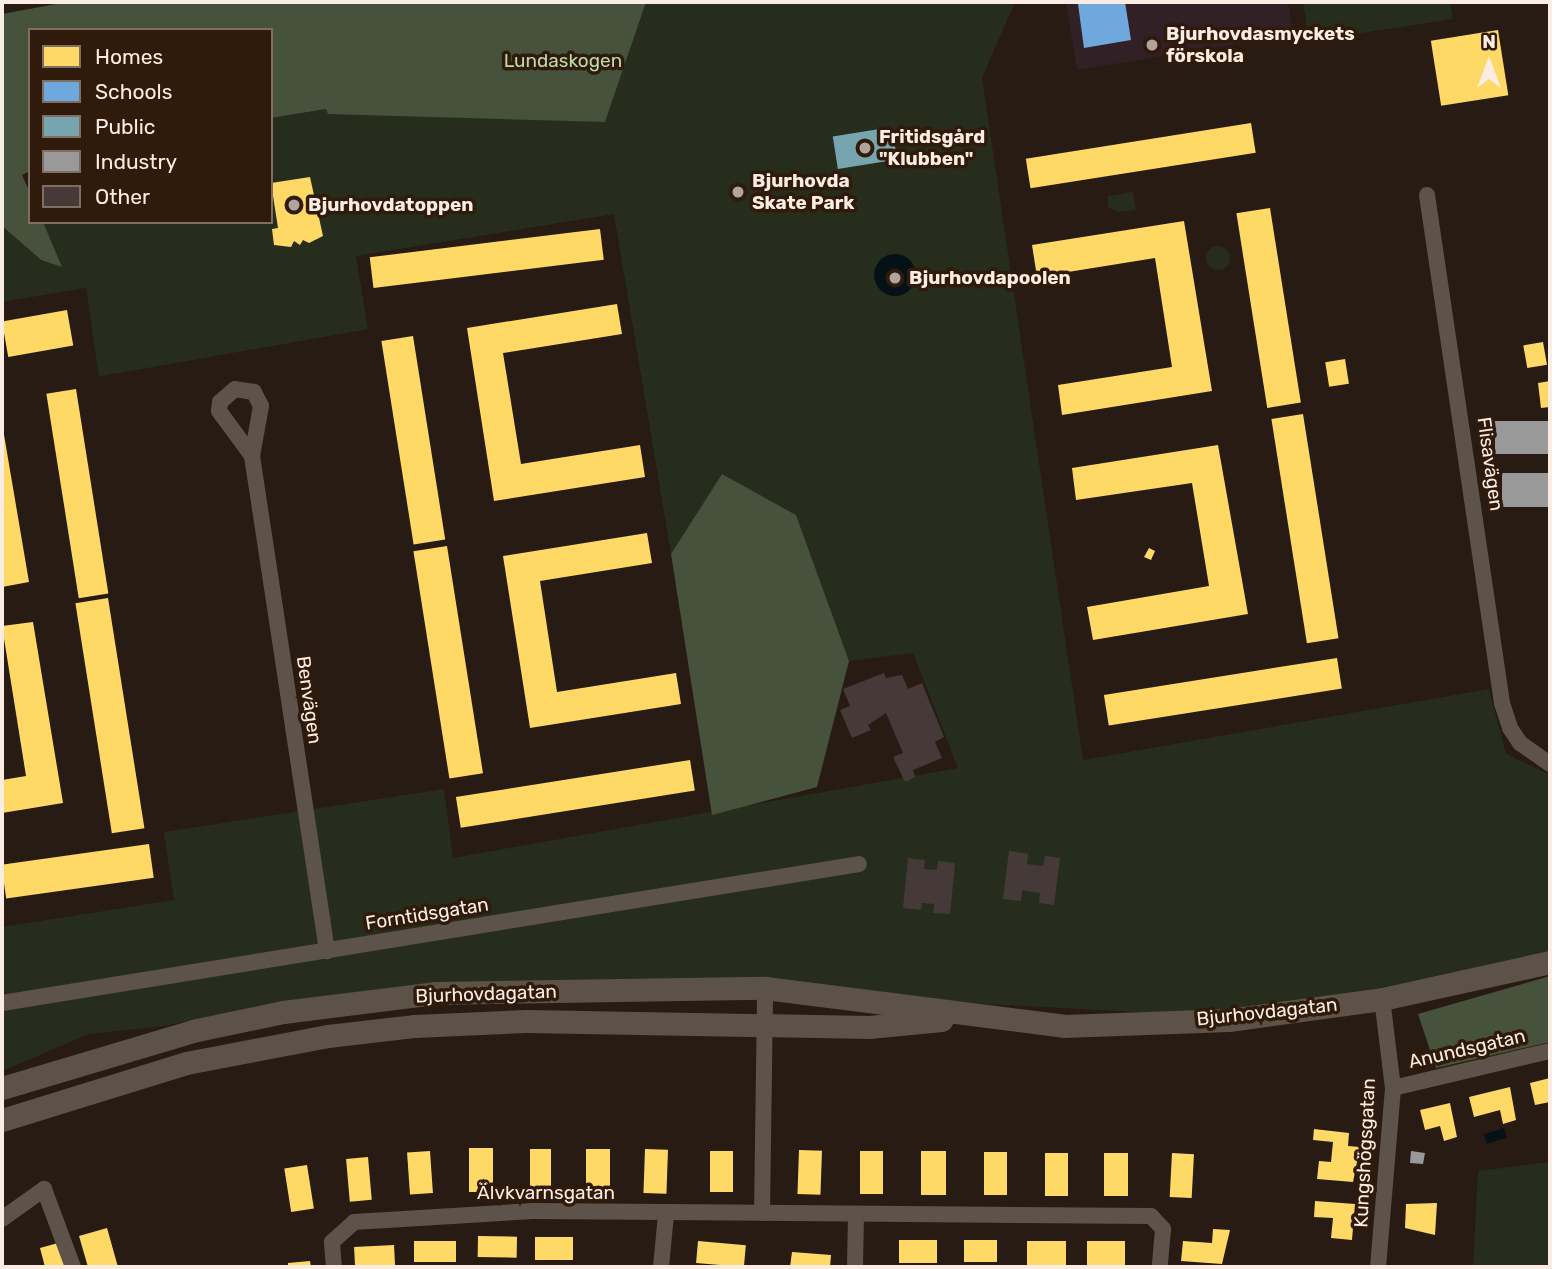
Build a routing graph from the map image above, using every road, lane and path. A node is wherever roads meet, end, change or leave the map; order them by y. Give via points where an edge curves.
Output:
1 (1427, 195) dead end
2 (252, 456) dead end
3 (1550, 764) edge
4 (859, 864) dead end
5 (327, 951) junction
6 (1550, 962) edge
7 (765, 988) junction
8 (1382, 999) junction
9 (2, 1003) edge
10 (979, 1016) junction
11 (763, 1024) junction
12 (1550, 1051) edge
13 (2, 1088) edge
14 (1393, 1088) junction
15 (2, 1120) edge
16 (762, 1213) junction
17 (666, 1214) junction
18 (856, 1214) junction
19 (2, 1219) edge
20 (73, 1267) edge
21 (334, 1267) edge
22 (661, 1267) edge
23 (855, 1267) edge
24 (1160, 1267) edge
25 (1378, 1267) edge

1 - 3 street, Flisavägen via 1502,703 1516,737 1530,754
2 - 5 street, Benvägen
4 - 5 street, Forntidsgatan
5 - 9 street, Forntidsgatan
6 - 8 main road, Bjurhovdagatan
7 - 10 main road, Bjurhovdagatan
7 - 11 street
7 - 13 main road, Bjurhovdagatan via 435,993 372,1000 197,1030
8 - 10 main road, Bjurhovdagatan via 1229,1020 1064,1026
8 - 14 street, Kungshögsgatan
10 - 11 main road, Bjurhovdagatan via 869,1027
11 - 15 main road, Bjurhovdagatan via 472,1023 328,1036 186,1063
11 - 16 street
12 - 14 street, Anundsgatan
14 - 25 street, Kungshögsgatan
16 - 17 street, Älvkvarnsgatan
16 - 18 street, Älvkvarnsgatan
17 - 21 street, Älvkvarnsgatan via 533,1211 354,1222 332,1242
17 - 22 street
18 - 23 street
18 - 24 street, Älvkvarnsgatan via 1156,1219 1163,1229
19 - 20 street via 44,1189

